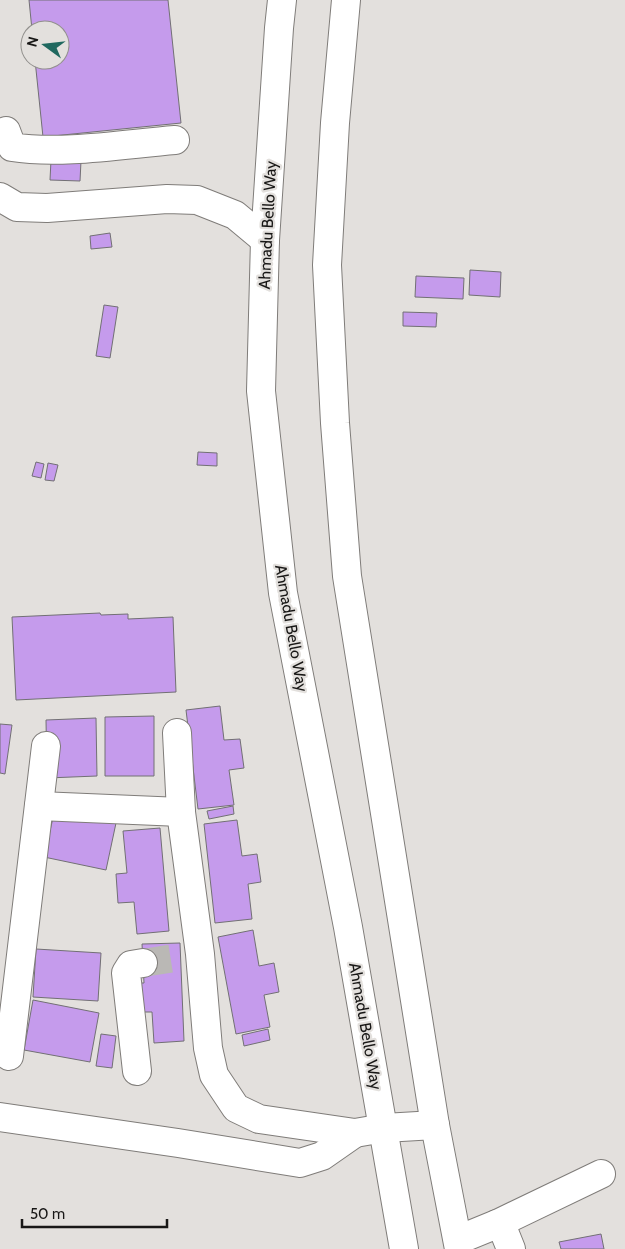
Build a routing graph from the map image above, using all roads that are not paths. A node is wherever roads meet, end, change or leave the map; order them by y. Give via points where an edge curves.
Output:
1 (282, 0) edge
2 (346, 0) edge
3 (6, 131) dead end
4 (174, 140) dead end
5 (0, 197) edge
6 (265, 240) junction
7 (177, 733) dead end
8 (46, 746) dead end
9 (38, 806) junction
10 (181, 812) junction
11 (143, 963) tunnel mouth
12 (9, 1056) dead end
13 (136, 1071) dead end
14 (0, 1117) edge
15 (435, 1126) junction
16 (384, 1128) junction
17 (355, 1133) junction
18 (601, 1174) dead end
19 (497, 1224) junction
20 (458, 1244) edge
21 (404, 1249) edge
22 (511, 1249) edge

1 - 6 main road, Ahmadu Bello Way
2 - 15 main road via 334,123 327,265 347,576
3 - 4 main road via 12,147 32,150 142,149
5 - 6 main road via 17,207 47,208 167,199 197,200 235,215
6 - 16 main road, Ahmadu Bello Way via 261,391 283,593
7 - 10 main road
8 - 9 main road
9 - 10 main road
9 - 12 main road
10 - 17 main road via 190,956 214,1075 236,1108 259,1120
11 - 13 main road via 130,965 126,972
14 - 17 main road via 300,1163 322,1156
15 - 16 main road
15 - 20 main road
16 - 17 main road
16 - 21 main road, Ahmadu Bello Way
18 - 19 main road
19 - 20 main road
19 - 22 main road

